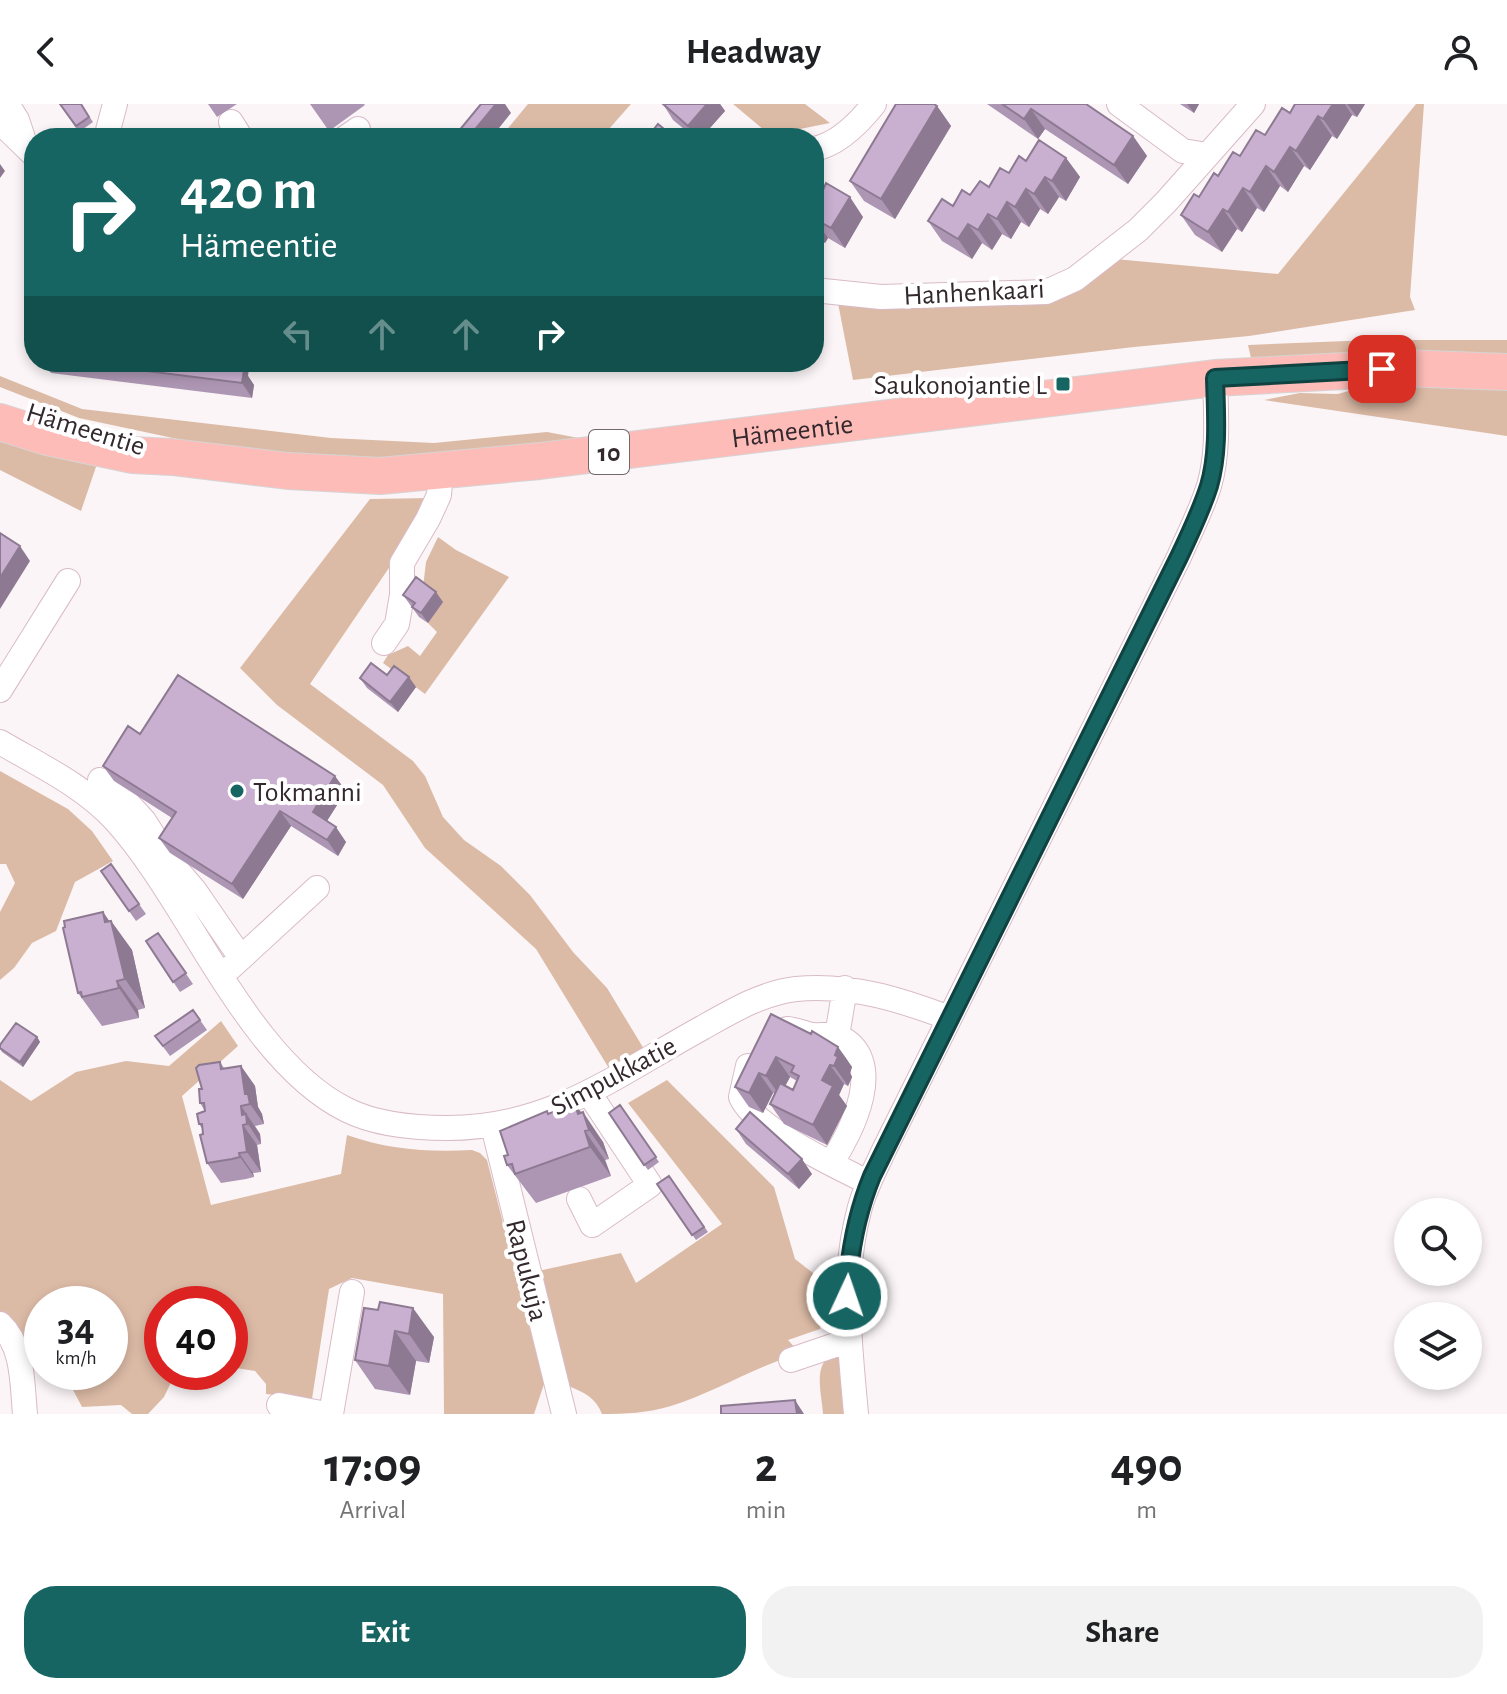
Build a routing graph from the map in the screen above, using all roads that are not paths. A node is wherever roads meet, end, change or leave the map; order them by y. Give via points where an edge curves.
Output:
1 (7, 104) edge
2 (115, 104) edge
3 (874, 104) edge
4 (1119, 104) edge
5 (1253, 104) edge
6 (0, 122) edge
7 (109, 128) edge
8 (24, 136) edge
9 (24, 144) edge
10 (824, 147) edge
11 (1207, 155) junction
12 (824, 291) edge
13 (1507, 372) edge
14 (1215, 378) junction
15 (0, 400) edge
16 (0, 422) edge
17 (172, 457) junction
18 (441, 471) junction
19 (68, 581) dead end
20 (384, 643) dead end
21 (0, 690) edge
22 (0, 742) edge
23 (100, 780) dead end
24 (317, 888) dead end
25 (241, 958) junction
26 (222, 975) junction
27 (845, 988) junction
28 (949, 1018) junction
29 (837, 1036) junction
30 (589, 1093) junction
31 (493, 1126) junction
32 (831, 1163) junction
33 (869, 1183) junction
34 (579, 1199) dead end
35 (352, 1292) dead end
36 (0, 1324) edge
37 (850, 1340) junction
38 (791, 1360) dead end
39 (279, 1405) dead end
40 (25, 1414) edge
41 (329, 1414) edge
42 (564, 1414) edge
43 (856, 1414) edge

1 - 8 street
2 - 7 street
3 - 10 street
4 - 11 street via 1183,151
5 - 11 street, Hanhenkaari
6 - 9 street
11 - 12 street, Hanhenkaari via 1138,230 1075,279 1046,292 881,297
13 - 14 highway, Hämeentie / 10 via 1388,368
14 - 18 highway, Hämeentie / 10
14 - 28 street via 1214,457 1202,506
15 - 17 highway, Hämeentie / 10 via 36,415 138,441
16 - 17 highway, Hämeentie / 10 via 132,455
17 - 18 highway, Hämeentie / 10 via 288,471
18 - 20 street via 439,495 402,563 397,624
19 - 21 street
22 - 26 street, Simpukkatie via 88,796 114,819
23 - 25 street via 144,821
24 - 25 street
25 - 26 street
26 - 31 street, Simpukkatie via 284,1059 313,1088 347,1110 424,1128
27 - 28 street, Simpukkatie
27 - 29 street
27 - 30 street, Simpukkatie via 795,989 751,1002
28 - 33 street
29 - 32 street via 859,1056 865,1074 847,1134
29 - 32 street via 782,1029 753,1055 741,1097 744,1106
30 - 31 street, Simpukkatie via 530,1118
30 - 34 street via 650,1185 592,1225
31 - 42 street, Rapukuja
32 - 33 street
33 - 37 street via 849,1259
35 - 41 street
36 - 40 street via 19,1357
37 - 38 street
37 - 43 street
39 - 41 street

